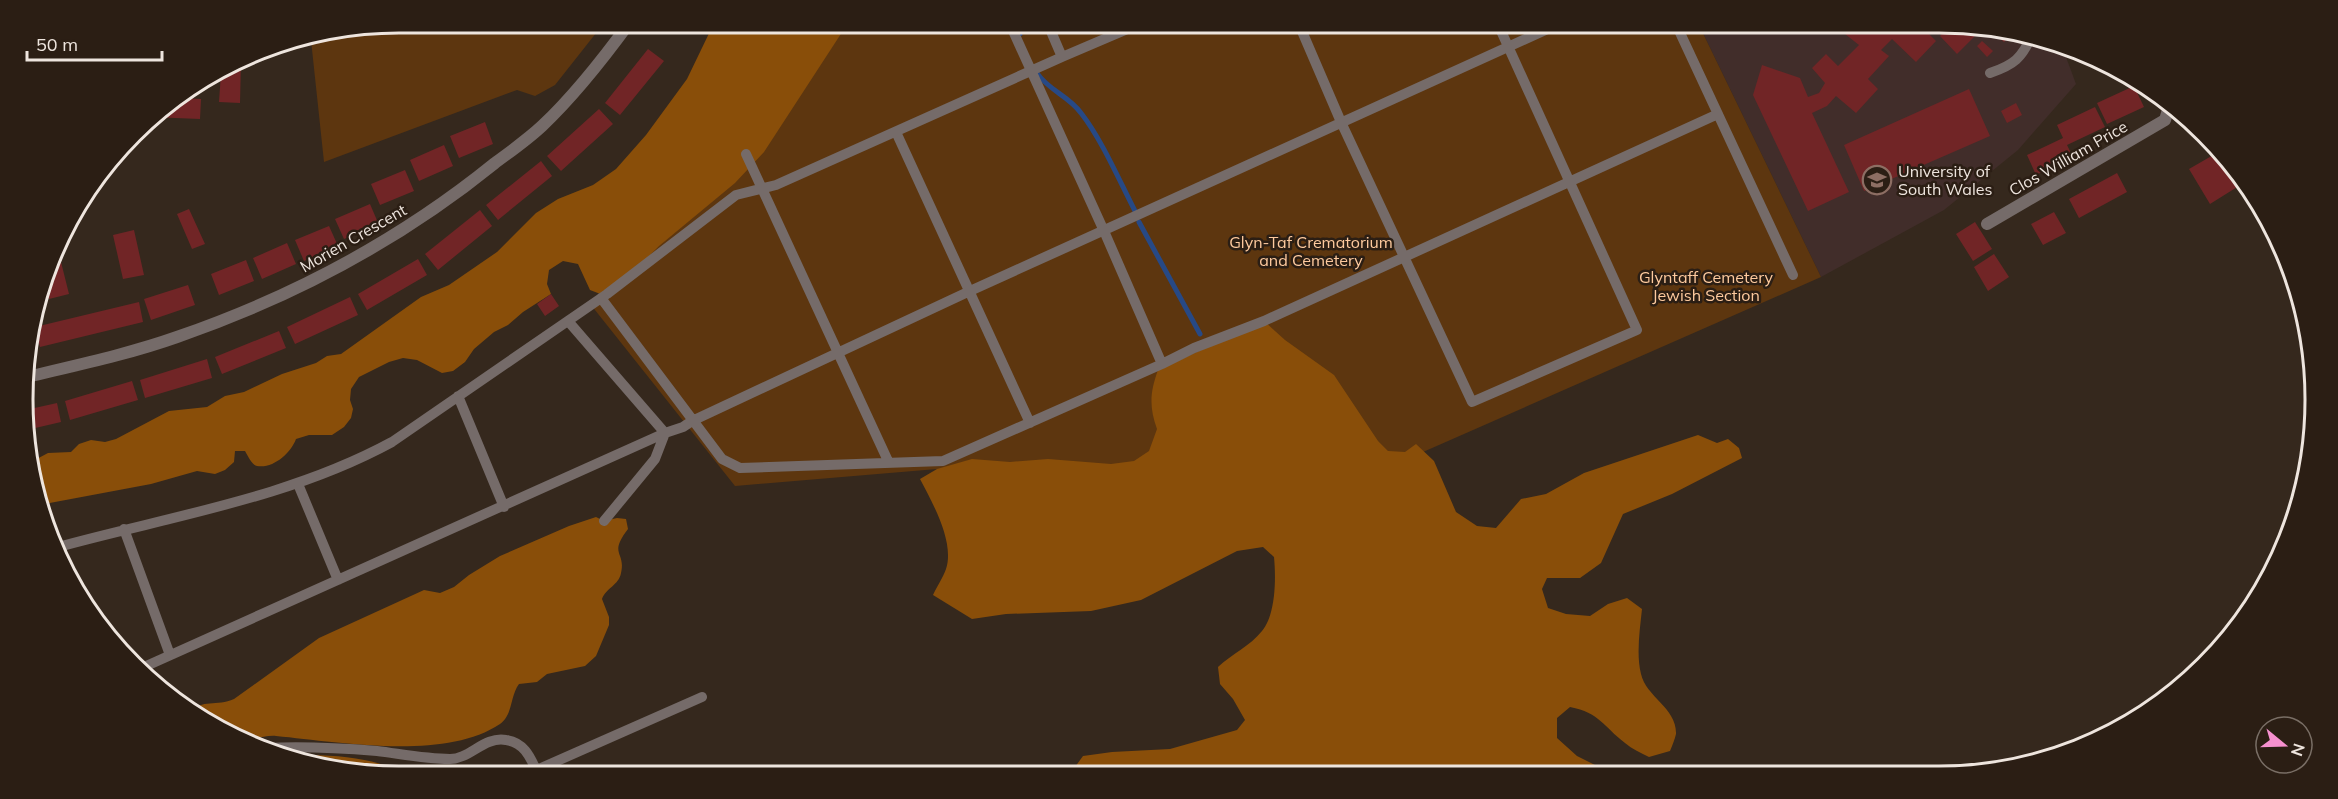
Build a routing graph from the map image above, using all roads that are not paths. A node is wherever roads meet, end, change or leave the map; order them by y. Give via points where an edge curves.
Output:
1 (622, 33) edge
2 (1014, 33) edge
3 (1052, 33) edge
4 (1118, 33) edge
5 (1303, 33) edge
6 (1502, 33) edge
7 (1540, 33) edge
8 (1681, 33) edge
9 (2028, 44) edge
10 (1509, 48) junction
11 (1062, 57) junction
12 (1030, 71) junction
13 (1990, 73) dead end
14 (2167, 113) edge
15 (1718, 114) junction
16 (1341, 122) junction
17 (896, 132) junction
18 (746, 154) dead end
19 (1569, 182) junction
20 (762, 189) junction
21 (1987, 224) dead end
22 (1104, 231) junction
23 (1404, 257) junction
24 (1793, 276) dead end
25 (970, 291) junction
26 (601, 298) junction
27 (568, 321) junction
28 (838, 353) junction
29 (1162, 364) junction
30 (34, 375) edge
31 (458, 396) junction
32 (692, 421) junction
33 (1030, 423) junction
34 (665, 433) junction
35 (889, 463) junction
36 (298, 484) junction
37 (504, 507) junction
38 (604, 521) dead end
39 (124, 529) junction
40 (64, 546) edge
41 (338, 580) junction
42 (170, 655) junction
43 (147, 665) edge
44 (702, 697) dead end
45 (283, 747) edge
46 (534, 766) edge
47 (545, 766) edge

1 - 30 street, Morien Crescent via 592,74 541,127 454,195 349,262 294,290 176,337
2 - 12 lane
3 - 11 lane
4 - 11 lane
5 - 16 lane
6 - 10 lane
7 - 10 lane
8 - 15 lane
9 - 13 lane via 2009,67
10 - 16 lane
10 - 19 lane
11 - 12 lane
12 - 17 lane
12 - 22 lane
14 - 21 street, Clos William Price via 2165,120
15 - 19 lane
15 - 24 lane
16 - 22 lane
16 - 23 lane
17 - 20 lane
17 - 25 lane
18 - 20 lane
19 - 23 lane
19 - 23 lane via 1637,330 1472,402
20 - 26 lane via 736,195
20 - 28 lane
22 - 25 lane
22 - 29 lane
23 - 29 lane
25 - 28 lane
25 - 33 lane
26 - 27 lane
26 - 32 lane
27 - 31 lane
27 - 34 lane
28 - 32 lane
28 - 35 lane
29 - 33 lane
31 - 36 lane via 392,442
31 - 37 lane
32 - 34 lane
32 - 35 lane via 722,459 740,468
33 - 35 lane via 943,461
34 - 37 lane
34 - 38 lane via 656,459
36 - 39 lane
36 - 41 lane
37 - 41 lane
39 - 40 lane
39 - 42 lane
41 - 42 lane
42 - 43 lane
44 - 47 lane
45 - 46 lane via 315,746 453,759 495,739 515,742 525,749

